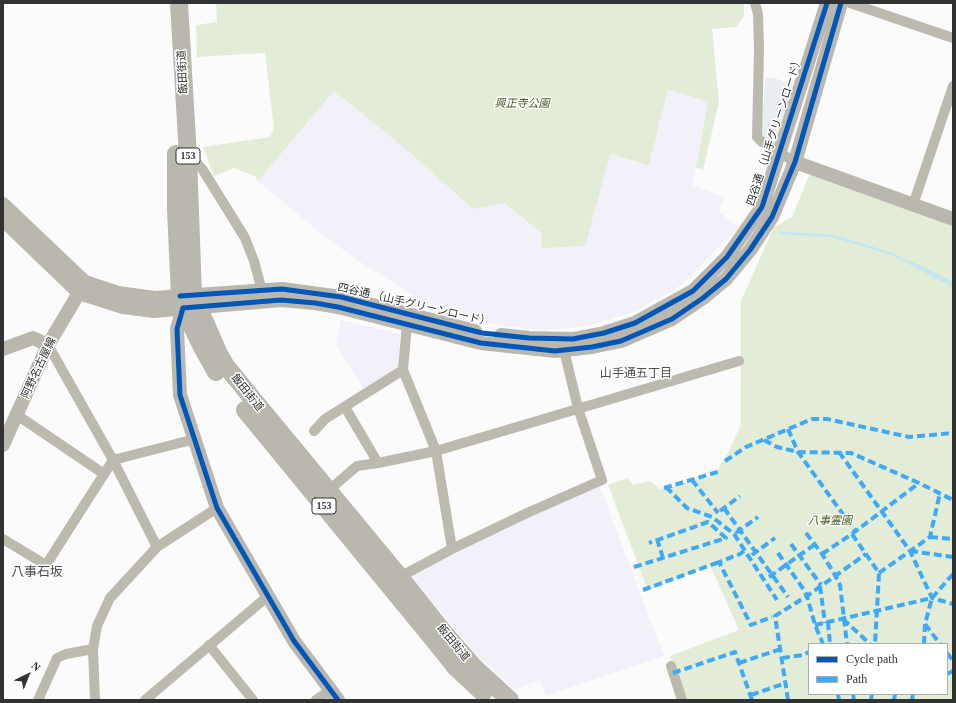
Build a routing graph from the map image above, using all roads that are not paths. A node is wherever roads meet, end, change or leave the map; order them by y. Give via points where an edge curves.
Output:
1 (166, 3) edge
2 (179, 3) edge
3 (755, 3) edge
4 (827, 3) edge
5 (841, 3) edge
6 (850, 3) edge
7 (953, 38) edge
8 (953, 86) edge
9 (779, 152) junction
10 (188, 157) junction
11 (795, 162) junction
12 (3, 204) edge
13 (913, 205) junction
14 (953, 219) edge
15 (3, 220) edge
16 (82, 288) junction
17 (262, 291) junction
18 (188, 302) junction
19 (407, 324) junction
20 (48, 345) junction
21 (3, 349) edge
22 (564, 350) junction
23 (739, 361) dead end
24 (403, 370) junction
25 (345, 407) junction
26 (578, 408) junction
27 (17, 416) junction
28 (314, 431) dead end
29 (195, 439) junction
30 (3, 445) edge
31 (436, 452) junction
32 (114, 460) junction
33 (378, 463) junction
34 (104, 474) junction
35 (328, 491) junction
36 (217, 508) junction
37 (3, 539) edge
38 (157, 547) junction
39 (452, 549) junction
40 (394, 581) junction
41 (268, 596) junction
42 (209, 646) junction
43 (93, 649) junction
44 (671, 666) dead end
45 (334, 695) edge
46 (148, 699) edge
47 (38, 700) edge
48 (95, 700) edge
49 (253, 700) edge
50 (316, 700) edge
51 (491, 700) edge
52 (510, 700) edge
53 (682, 700) edge

1 - 18 highway, 飯田街道 / 153 via 175,136 176,210
2 - 10 highway, 飯田街道 / 153
3 - 9 street via 758,14 759,49 757,137
4 - 9 street, 四谷通 （山手グリーンロード）
5 - 11 street
6 - 7 street
8 - 13 street
9 - 11 street
9 - 17 street, 四谷通 （山手グリーンロード） via 762,208 727,257 693,291 635,323 604,333 573,338 529,338 482,333 341,297 282,290
10 - 17 street via 203,170 245,238
10 - 18 highway, 飯田街道 / 153
11 - 13 street
11 - 22 street via 772,216 750,250 726,279 703,298 672,319 621,341
12 - 16 street
13 - 14 street
15 - 16 street
16 - 18 street via 123,307 154,311
16 - 20 street, 阿野名古屋線
17 - 18 street, 四谷通 （山手グリーンロード）
18 - 19 street via 280,300 315,303
18 - 29 street via 177,329 180,396
18 - 35 highway, 飯田街道 / 153 via 209,330 226,366
18 - 40 highway, 飯田街道 / 153 via 202,347 216,372 242,406
19 - 22 street via 481,343
19 - 24 street
20 - 21 street via 32,338
20 - 27 street, 阿野名古屋線
20 - 32 street
22 - 26 street
23 - 26 street
24 - 25 street
24 - 31 street
25 - 28 street via 325,419
25 - 33 street
26 - 31 street
26 - 39 street via 602,480
27 - 30 street, 阿野名古屋線
27 - 34 street
29 - 32 street
29 - 36 street
31 - 33 street
31 - 39 street
32 - 34 street
32 - 38 street
33 - 35 street via 357,466
34 - 37 street via 46,566
35 - 40 highway, 飯田街道 / 153
36 - 38 street
36 - 41 street
38 - 43 street via 110,598 97,626
39 - 40 street
40 - 51 highway, 飯田街道 / 153 via 456,668
40 - 52 highway, 飯田街道 / 153 via 475,668
41 - 42 street
41 - 45 street via 294,641
42 - 46 street
42 - 49 street
43 - 47 street via 57,658
43 - 48 street
44 - 53 street
45 - 50 street

